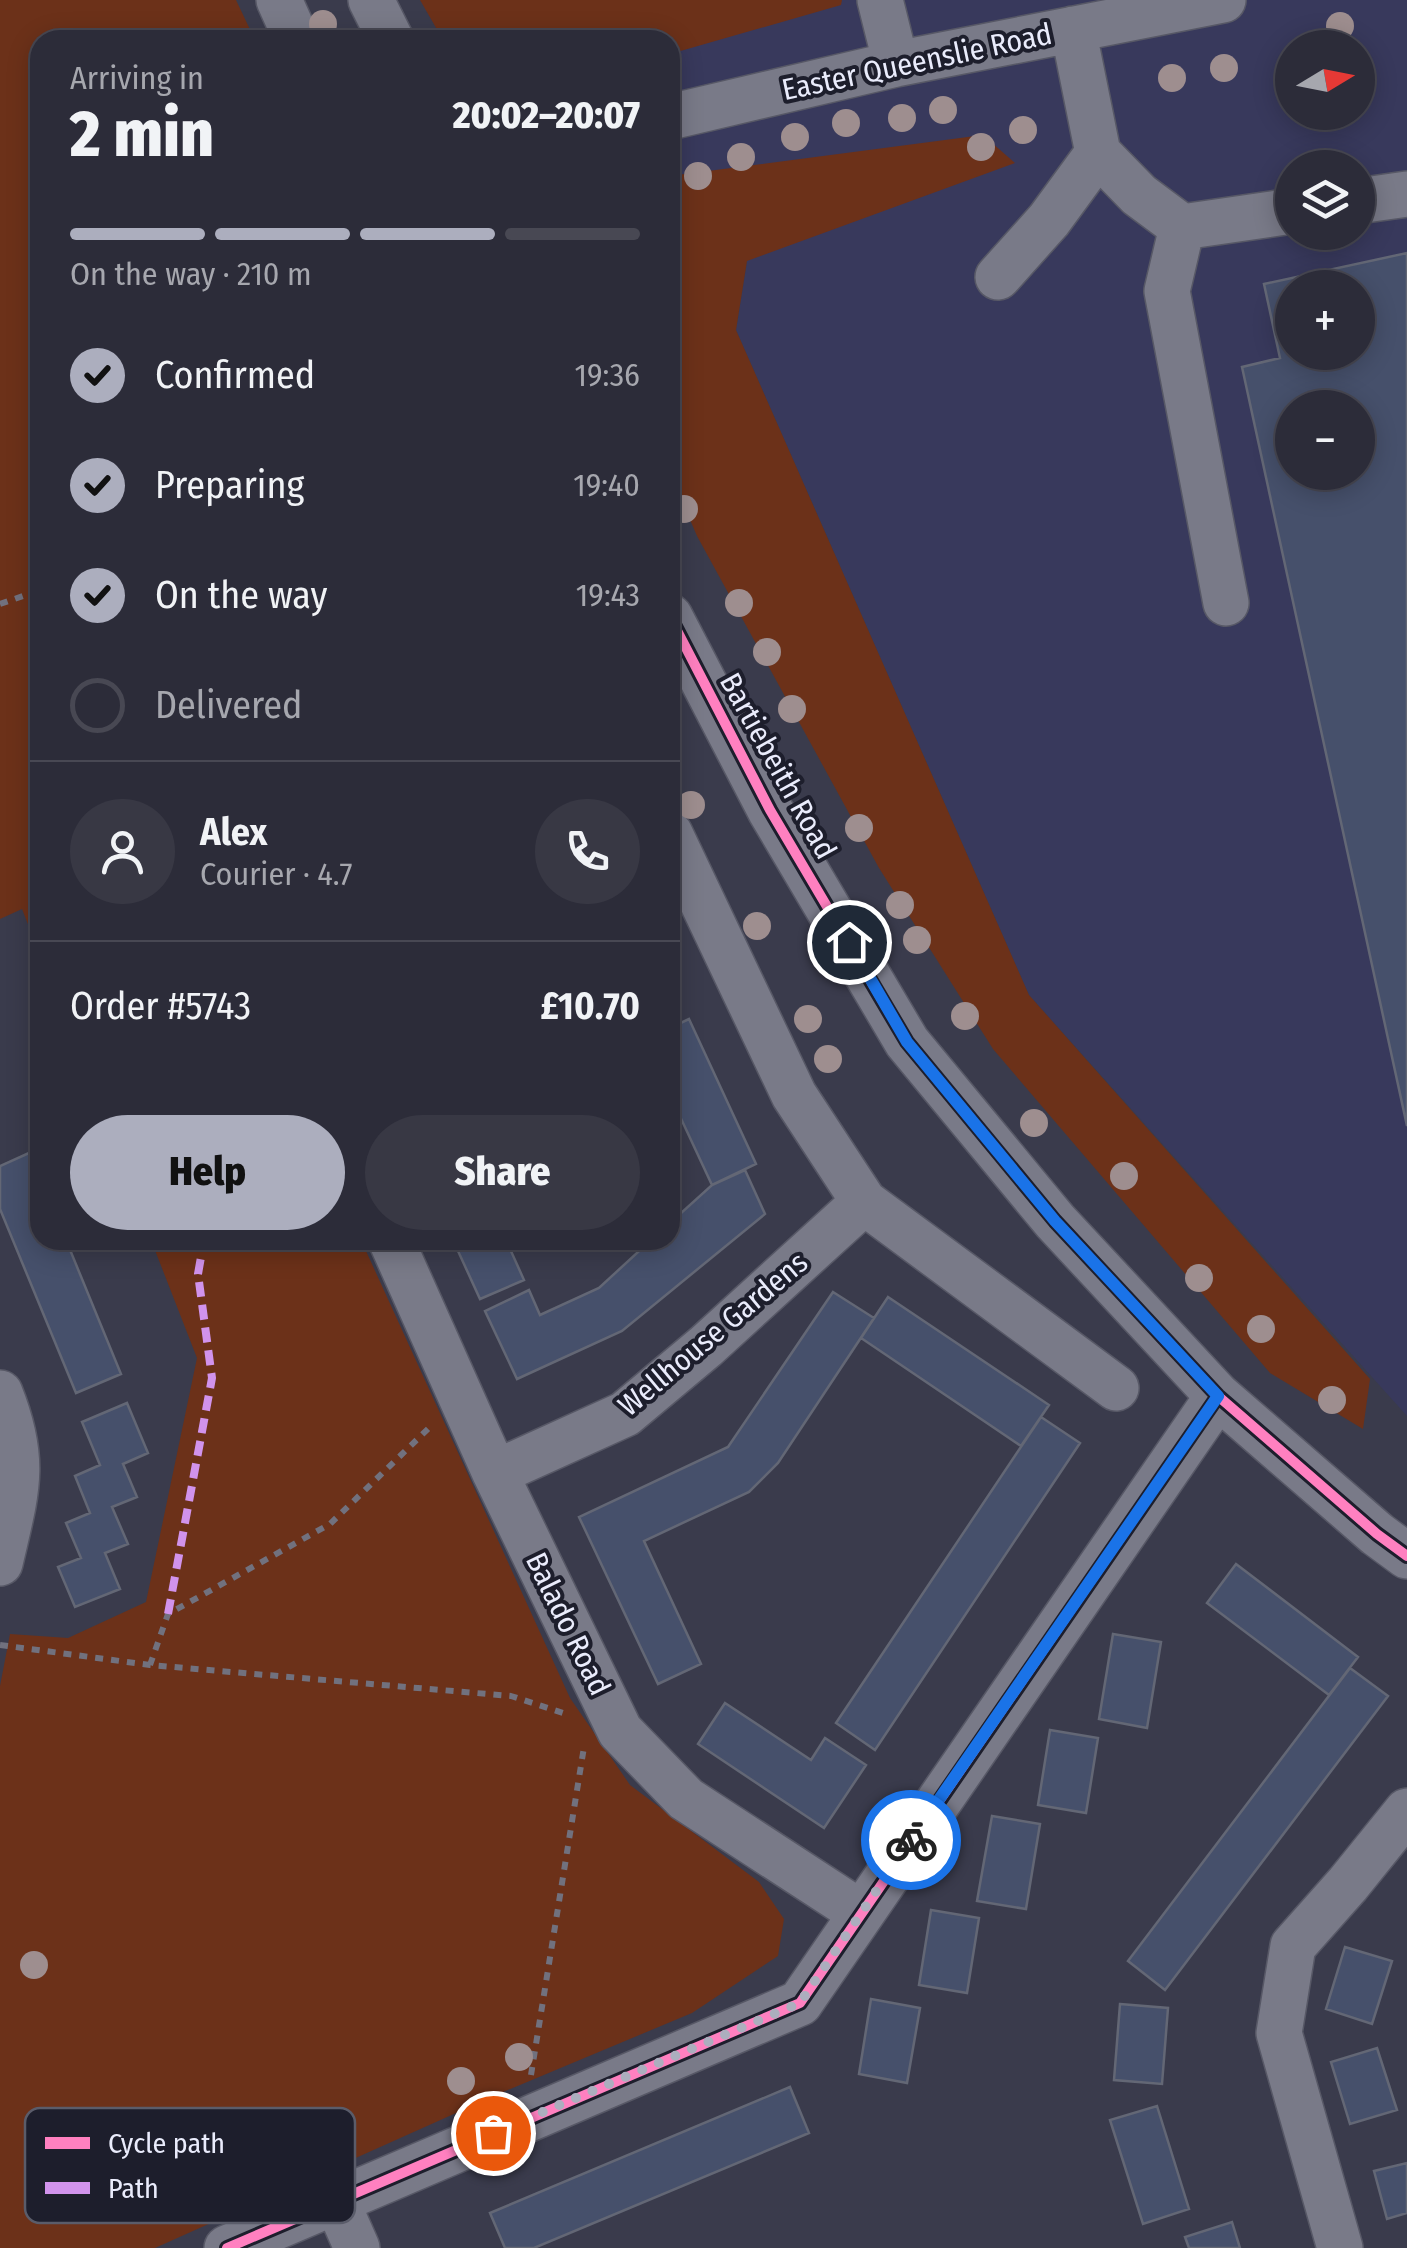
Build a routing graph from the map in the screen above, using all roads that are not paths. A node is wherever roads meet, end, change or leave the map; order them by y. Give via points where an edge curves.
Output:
1 (279, 0) edge
2 (372, 0) edge
3 (880, 0) edge
4 (1223, 0) edge
5 (293, 30) edge
6 (386, 30) edge
7 (1073, 30) junction
8 (896, 64) junction
9 (680, 114) edge
10 (1098, 153) junction
11 (1407, 194) edge
12 (1375, 199) edge
13 (1275, 213) edge
14 (1182, 227) junction
15 (998, 277) dead end
16 (1226, 603) dead end
17 (680, 636) edge
18 (681, 887) edge
19 (864, 1202) junction
20 (395, 1250) edge
21 (1116, 1388) dead end
22 (0, 1393) edge
23 (1218, 1396) junction
24 (495, 1473) junction
25 (1407, 1556) edge
26 (0, 1563) edge
27 (1407, 1811) edge
28 (861, 1912) junction
29 (355, 2192) edge
30 (284, 2223) edge
31 (346, 2223) edge
32 (227, 2248) edge
33 (357, 2248) edge
34 (1340, 2248) edge

1 - 5 street
2 - 6 street
3 - 8 street
4 - 7 street, Easter Queenslie Road
7 - 8 street, Easter Queenslie Road
7 - 10 street
8 - 9 street, Easter Queenslie Road
10 - 14 street
10 - 15 street
11 - 12 street
13 - 14 street
14 - 16 street via 1166,291
17 - 23 street, Bartiebeith Road via 770,810 907,1042 1055,1221
18 - 19 street via 794,1096
19 - 21 street
19 - 24 street, Wellhouse Gardens via 625,1414
20 - 24 street, Balado Road
22 - 26 street via 14,1428 19,1479
23 - 25 street, Bartiebeith Road
23 - 28 street
24 - 28 street, Balado Road via 604,1726 686,1799
27 - 34 street via 1292,1946 1278,2033
28 - 29 street via 800,2003
30 - 32 street
31 - 33 street

